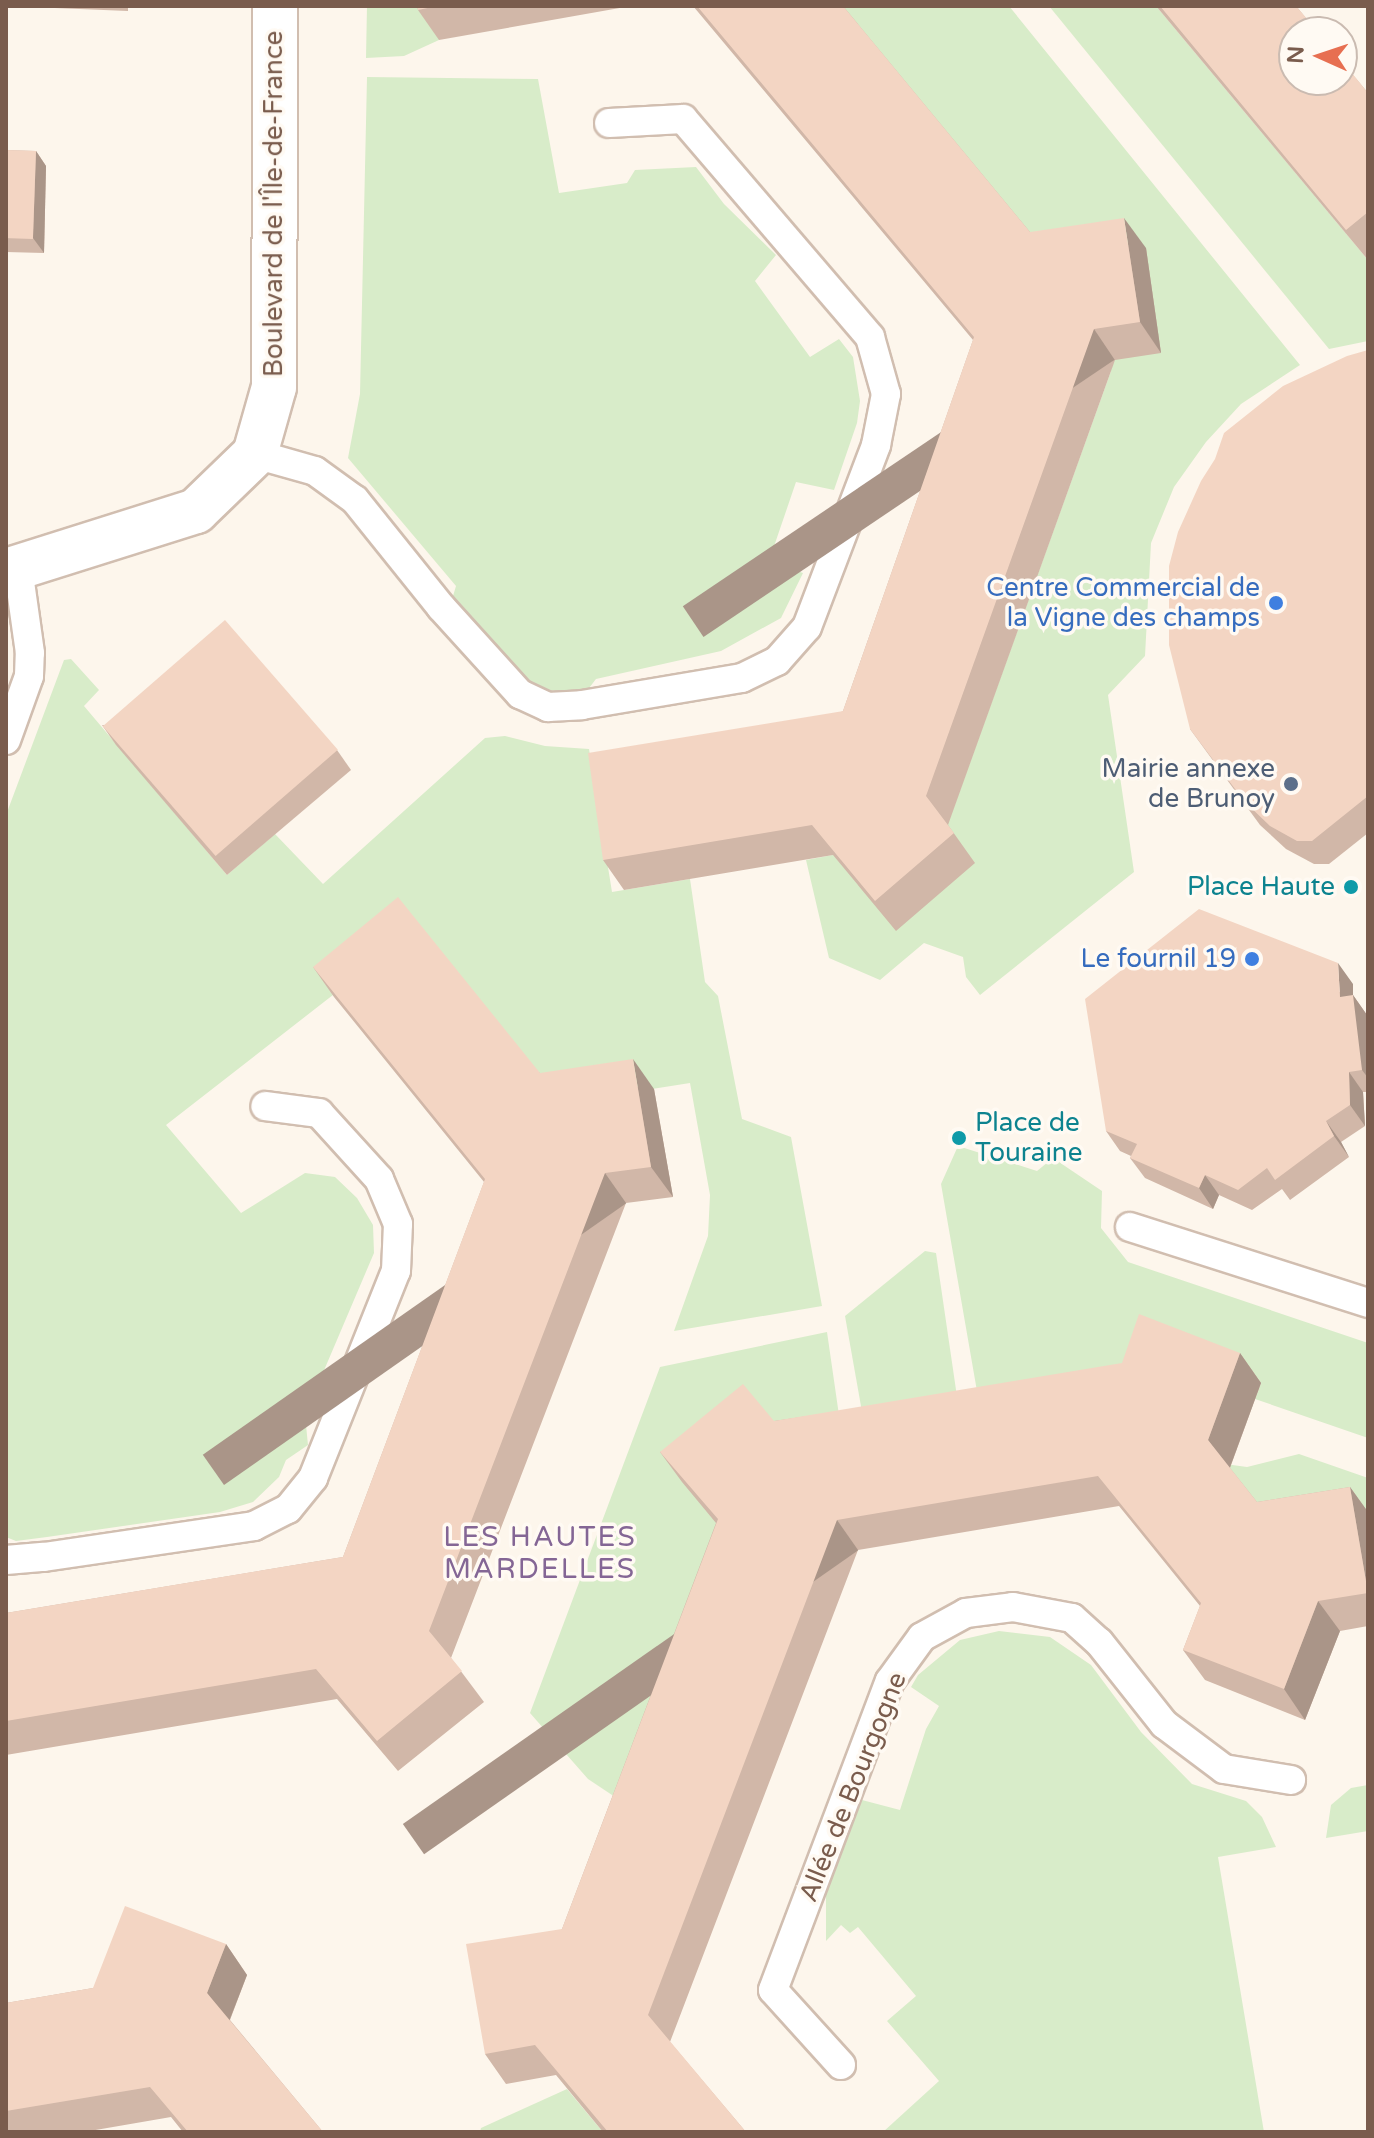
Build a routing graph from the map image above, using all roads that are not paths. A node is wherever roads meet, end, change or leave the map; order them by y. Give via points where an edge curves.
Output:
1 (275, 6) edge
2 (609, 123) dead end
3 (255, 454) junction
4 (12, 569) edge
5 (6, 740) edge
6 (265, 1106) dead end
7 (1130, 1227) dead end
8 (1368, 1303) edge
9 (6, 1560) edge
10 (1291, 1780) dead end
11 (841, 2065) dead end

1 - 3 street, Boulevard de l'Île-de-France via 274,387
2 - 3 lane via 683,119 870,337 886,394 876,445 807,627 777,661 742,678 548,707 520,694 355,500 315,471
3 - 4 street via 196,511
4 - 5 lane via 30,653 29,676
6 - 9 lane via 319,1113 379,1179 398,1224 396,1271 313,1478 288,1509 254,1526
7 - 8 lane
10 - 11 lane, Allée de Bourgogne via 1224,1769 1164,1724 1099,1642 1072,1618 1013,1607 966,1613 922,1637 890,1681 773,1990

